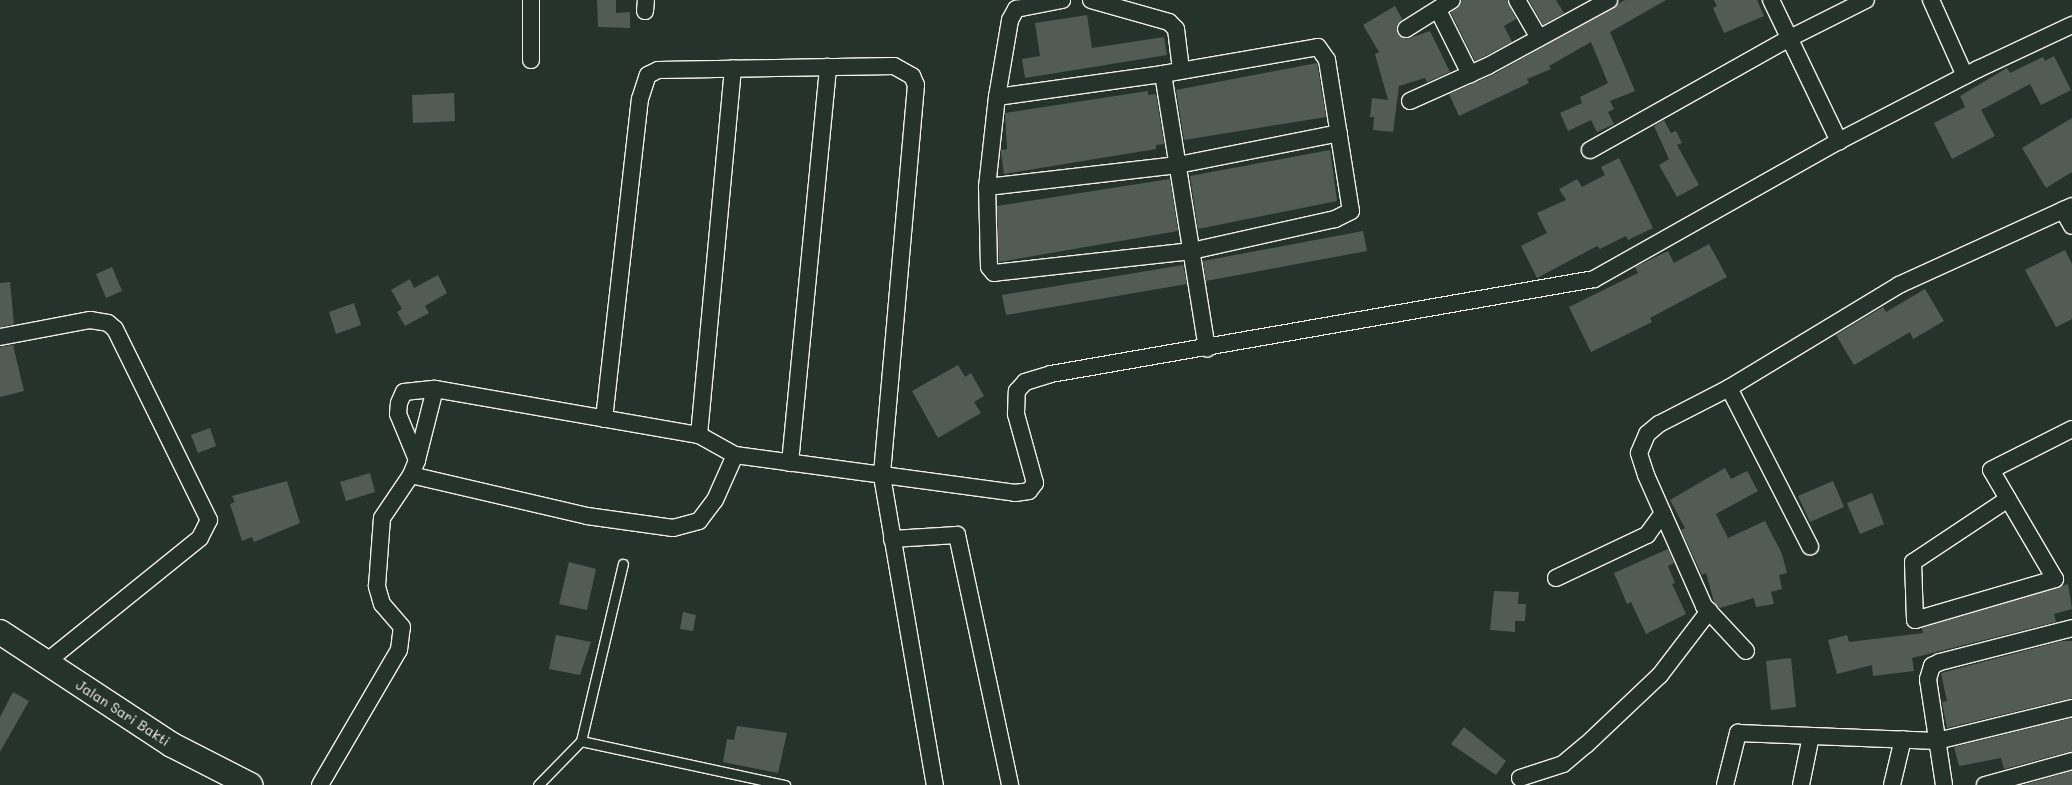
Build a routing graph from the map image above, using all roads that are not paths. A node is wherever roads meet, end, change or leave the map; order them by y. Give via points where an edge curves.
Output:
1 (531, 0) edge
2 (1062, 0) edge
3 (1091, 0) edge
4 (1452, 0) edge
5 (1517, 0) edge
6 (1771, 0) edge
7 (1866, 0) edge
8 (1931, 0) edge
9 (1600, 2) edge
10 (1438, 10) junction
11 (2072, 25) edge
12 (1406, 29) dead end
13 (1539, 38) junction
14 (1788, 39) junction
15 (531, 60) dead end
16 (828, 67) junction
17 (733, 69) junction
18 (1181, 70) junction
19 (1163, 74) junction
20 (1470, 74) junction
21 (1965, 76) junction
22 (997, 97) junction
23 (1410, 101) dead end
24 (1339, 133) junction
25 (1839, 141) junction
26 (1590, 150) dead end
27 (1178, 165) junction
28 (987, 187) junction
29 (2067, 208) edge
30 (2072, 226) edge
31 (1192, 251) junction
32 (0, 337) edge
33 (1207, 348) junction
34 (1729, 388) junction
35 (435, 389) junction
36 (604, 419) junction
37 (2072, 428) edge
38 (699, 435) junction
39 (735, 455) junction
40 (417, 460) junction
41 (790, 463) junction
42 (411, 475) junction
43 (882, 476) junction
44 (2008, 499) junction
45 (1663, 513) junction
46 (892, 539) junction
47 (1810, 546) dead end
48 (623, 564) dead end
49 (1556, 578) dead end
50 (1709, 611) junction
51 (2072, 628) edge
52 (0, 632) edge
53 (1746, 651) dead end
54 (45, 663) junction
55 (2072, 708) edge
56 (1811, 736) junction
57 (1903, 740) junction
58 (581, 741) junction
59 (1937, 741) junction
60 (2072, 761) edge
61 (1520, 778) dead end
62 (250, 785) edge
63 (320, 785) edge
64 (538, 785) edge
65 (784, 785) edge
66 (934, 785) edge
67 (1010, 785) edge
68 (1725, 785) edge
69 (1801, 785) edge
70 (1892, 785) edge
71 (1944, 785) edge
72 (1985, 785) edge

1 - 15 street
2 - 22 street via 1016,9 1012,13
3 - 18 street via 1170,22 1176,29
4 - 10 street
5 - 13 street
6 - 14 street
7 - 14 street
8 - 21 street
9 - 13 street
10 - 12 street
10 - 20 street
11 - 21 street
13 - 20 street
14 - 25 street
14 - 26 street
16 - 17 street
16 - 41 street
16 - 43 street via 894,66 906,70 916,85
17 - 36 street via 658,70 648,75 644,83
17 - 38 street
18 - 19 street
18 - 24 street via 1318,46 1327,60
19 - 22 street
19 - 27 street
20 - 23 street
21 - 25 street
22 - 28 street
24 - 27 street
24 - 31 street via 1351,204 1348,215
25 - 33 street via 1594,279
27 - 28 street
27 - 31 street
28 - 31 street via 989,266 994,273
29 - 30 street
29 - 34 street via 1899,285
31 - 33 street
32 - 54 street via 90,320 108,323 115,329 209,520 200,538
33 - 43 street via 1051,374 1025,382 1017,391 1016,414 1035,483 1029,491 1015,493
34 - 45 street via 1659,424 1647,434 1640,453
34 - 47 street
35 - 36 street
35 - 40 street
35 - 40 street via 404,392 399,403 398,414
36 - 38 street
37 - 44 street via 1991,470
38 - 39 street
39 - 41 street
39 - 42 street via 715,500 699,521 673,528 587,516
40 - 42 street
41 - 43 street
42 - 63 street via 382,518 377,586 382,604 402,627 399,650
43 - 46 street
44 - 44 street via 2055,579 1915,620 1913,562
45 - 49 street via 1647,535
45 - 50 street
46 - 66 street
46 - 67 street via 958,535
48 - 58 lane
50 - 53 street
50 - 61 street via 1660,674 1586,745 1563,764
51 - 59 street via 1932,666 1928,679
52 - 54 main road, Jalan Sari Bakti
54 - 62 main road, Jalan Sari Bakti via 172,745
55 - 59 street
56 - 57 street
56 - 68 street via 1738,733
56 - 69 street
57 - 59 street
57 - 70 street
58 - 64 lane
58 - 65 lane
59 - 71 street
60 - 72 street

